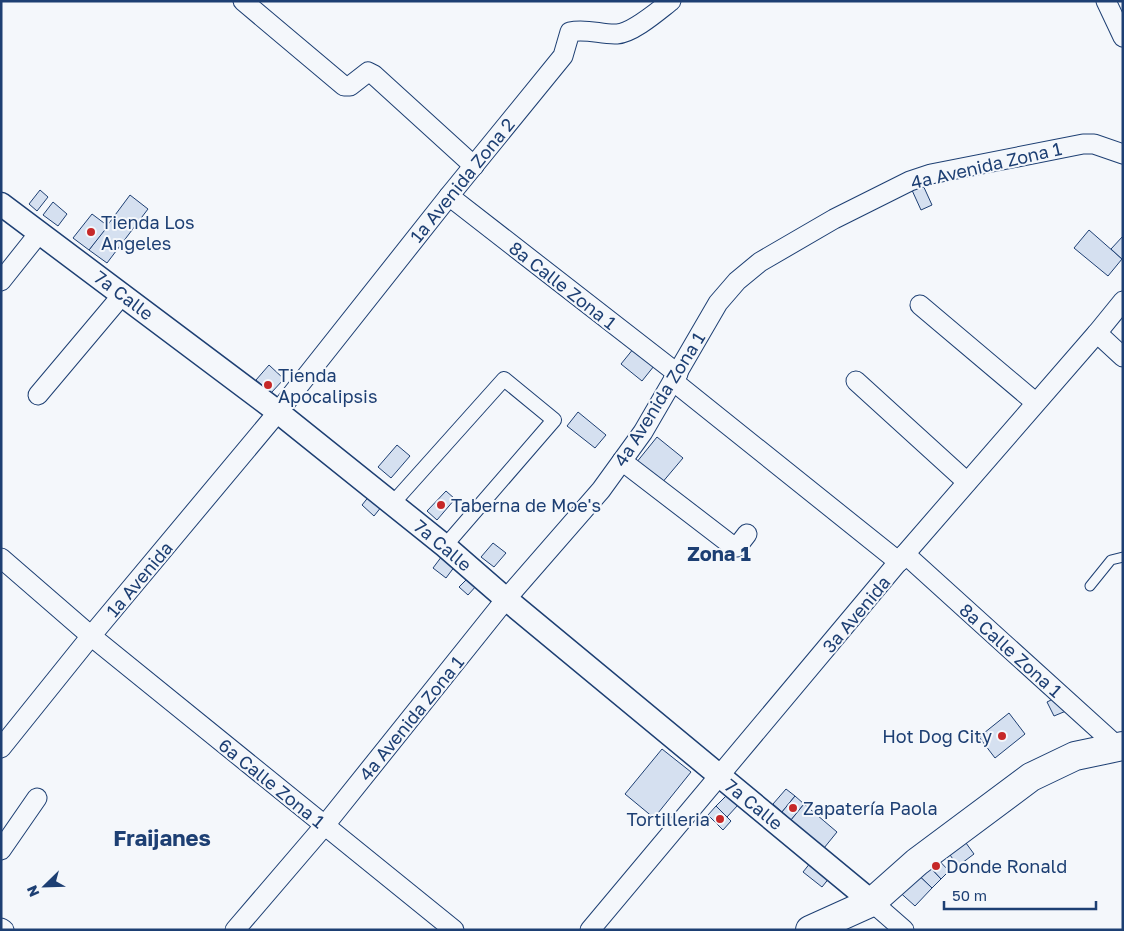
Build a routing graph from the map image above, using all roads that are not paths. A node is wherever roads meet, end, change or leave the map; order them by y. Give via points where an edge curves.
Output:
1 (243, 1) edge
2 (671, 1) edge
3 (1106, 1) edge
4 (1123, 37) edge
5 (1123, 154) edge
6 (474, 166) junction
7 (449, 196) junction
8 (1, 204) edge
9 (40, 232) junction
10 (1, 281) edge
11 (123, 294) junction
12 (1123, 301) edge
13 (920, 305) dead end
14 (1097, 333) junction
15 (1123, 357) edge
16 (676, 377) junction
17 (856, 381) dead end
18 (38, 395) dead end
19 (1035, 402) junction
20 (278, 412) junction
21 (622, 461) junction
22 (967, 482) junction
23 (393, 503) junction
24 (747, 534) dead end
25 (446, 546) junction
26 (1123, 557) edge
27 (1, 558) edge
28 (902, 558) junction
29 (1090, 586) dead end
30 (506, 599) junction
31 (91, 636) junction
32 (1120, 746) edge
33 (1, 748) edge
34 (720, 777) junction
35 (37, 798) dead end
36 (325, 825) junction
37 (1, 850) edge
38 (872, 902) junction
39 (235, 930) edge
40 (454, 930) edge
41 (590, 930) edge
42 (810, 930) edge
43 (904, 930) edge

1 - 6 street via 344,86 350,86 368,72 374,75
2 - 6 street, 1a Avenida Zona 2 via 635,27 619,34 570,32 563,56
3 - 4 street
5 - 16 street, 4a Avenida Zona 1 via 1094,144 1083,144 910,181 834,219 760,262 737,281 718,303
6 - 7 street, 1a Avenida Zona 2
7 - 16 street, 8a Calle Zona 1
7 - 20 street, 1a Avenida Zona 2
8 - 9 street, 7a Calle
9 - 10 street
9 - 11 street, 7a Calle
11 - 18 street
11 - 20 street, 7a Calle
12 - 14 street, 3a Avenida
13 - 19 street
14 - 15 street
14 - 19 street, 3a Avenida
16 - 21 street, 4a Avenida Zona 1
16 - 28 street, 8a Calle Zona 1
17 - 22 street
19 - 22 street, 3a Avenida
20 - 23 street, 7a Calle
20 - 31 street, 1a Avenida
21 - 24 street via 734,547 738,547
21 - 30 street, 4a Avenida Zona 1 via 601,490
22 - 28 street, 3a Avenida
23 - 25 street, 7a Calle
23 - 25 street via 504,379 554,420
25 - 30 street, 7a Calle
26 - 29 lane via 1111,560
27 - 31 street, 6a Calle Zona 1
28 - 32 street, 8a Calle Zona 1
28 - 34 street, 3a Avenida
30 - 34 street, 7a Calle
30 - 36 street, 4a Avenida Zona 1
31 - 33 street, 1a Avenida
31 - 36 street, 6a Calle Zona 1
32 - 38 main road via 1075,756 1031,776 917,862
34 - 38 street, 7a Calle
34 - 41 street, 3a Avenida
35 - 37 street
36 - 39 street, 4a Avenida Zona 1
36 - 40 street, 6a Calle Zona 1
38 - 42 main road
38 - 43 street

